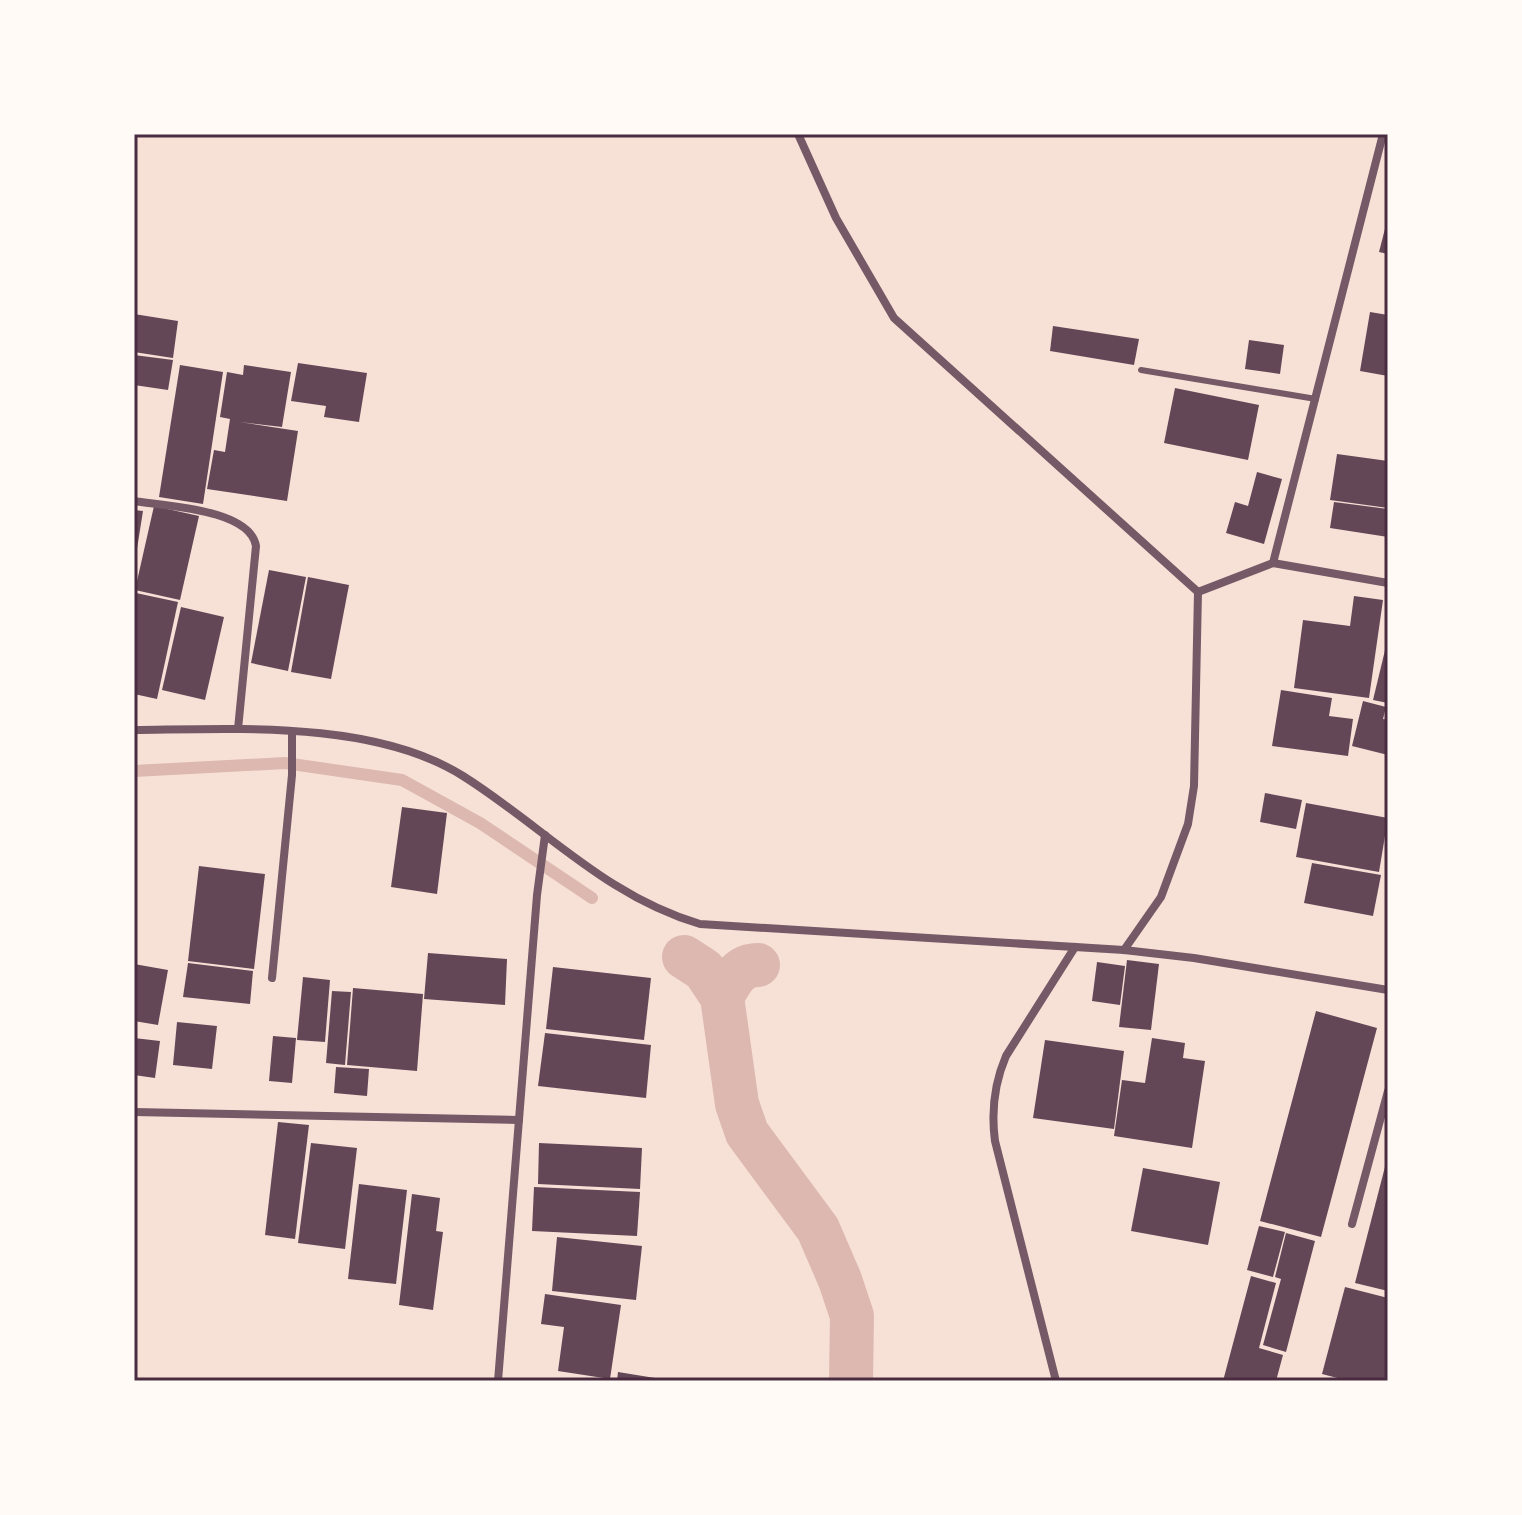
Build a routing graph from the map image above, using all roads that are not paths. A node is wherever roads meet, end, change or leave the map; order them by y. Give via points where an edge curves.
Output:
1 (798, 134) edge
2 (1383, 134) edge
3 (1141, 370) dead end
4 (1316, 399) junction
5 (134, 501) edge
6 (1273, 563) junction
7 (1388, 583) edge
8 (1202, 590) junction
9 (238, 729) junction
10 (134, 730) edge
11 (292, 732) junction
12 (545, 835) junction
13 (1075, 947) junction
14 (1124, 950) junction
15 (272, 978) dead end
16 (1388, 990) edge
17 (1388, 1091) edge
18 (134, 1112) edge
19 (519, 1120) junction
20 (1352, 1224) dead end
21 (498, 1381) edge
22 (1056, 1381) edge

1 - 8 street via 836,218 894,318
2 - 4 street
3 - 4 lane
4 - 6 street
5 - 9 street via 218,515 254,537
6 - 7 street
6 - 8 street
8 - 14 street via 1190,815 1161,897
9 - 10 street
9 - 11 street
11 - 12 street via 383,743 429,758 462,775
11 - 15 street
12 - 13 street via 630,897 700,924
12 - 19 street
13 - 14 street
13 - 22 street via 1006,1056 993,1114 995,1141
14 - 16 street
17 - 20 street
18 - 19 street
19 - 21 street

